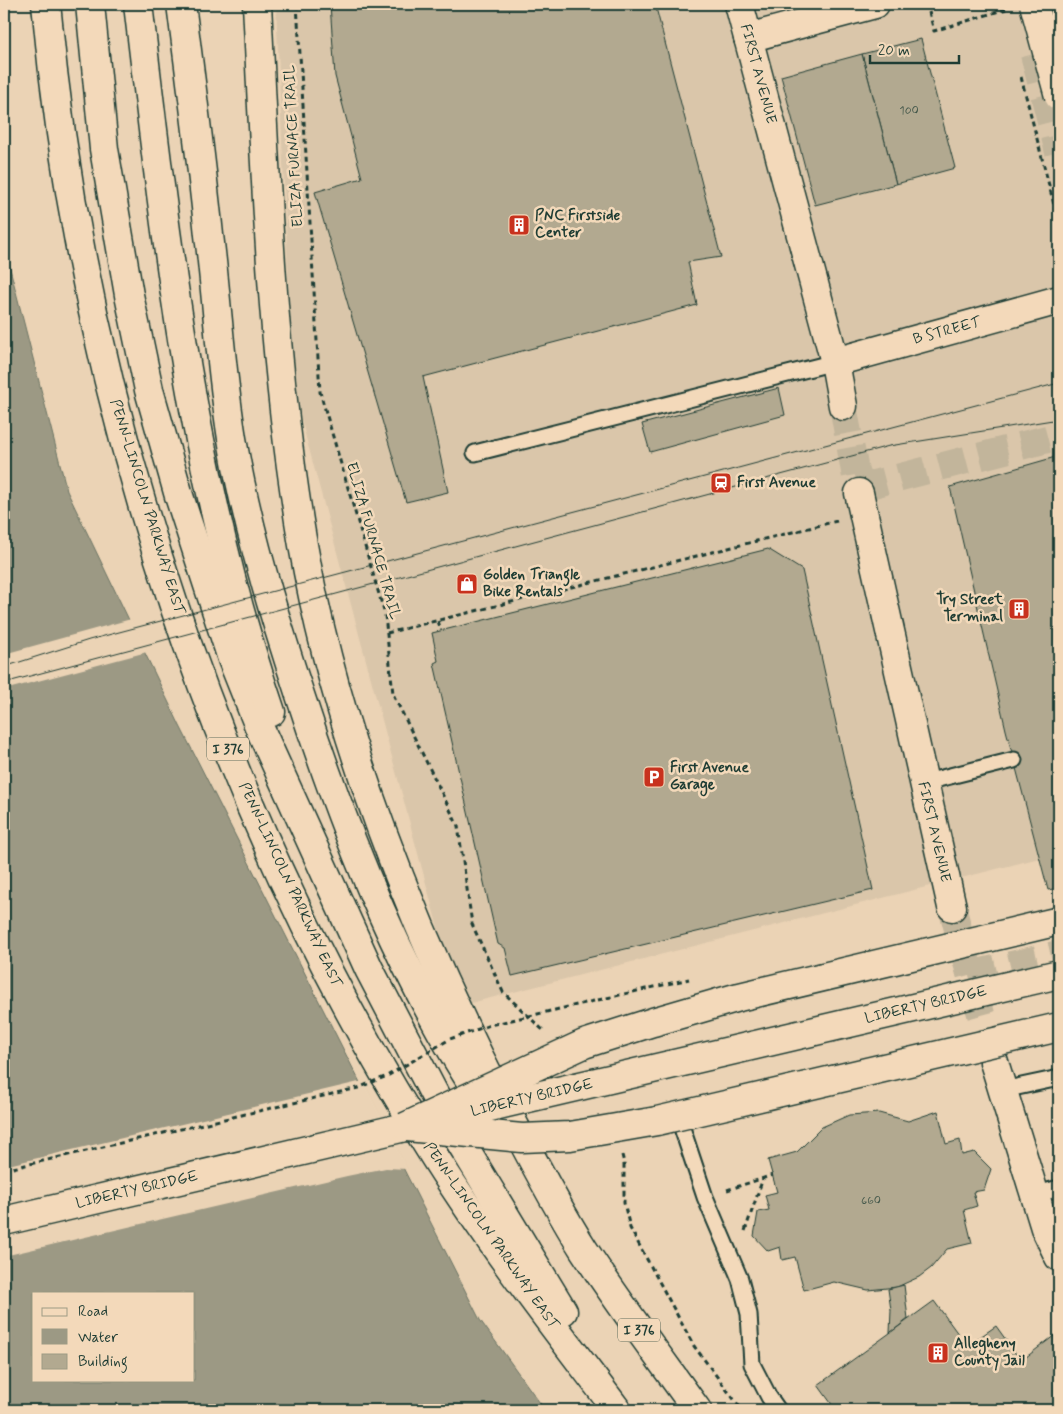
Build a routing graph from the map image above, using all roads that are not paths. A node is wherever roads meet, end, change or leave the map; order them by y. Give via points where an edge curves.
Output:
1 (46, 4) edge
2 (90, 4) edge
3 (138, 4) edge
4 (181, 4) edge
5 (257, 4) edge
6 (739, 4) edge
7 (875, 4) edge
8 (1034, 4) edge
9 (748, 38) junction
10 (1059, 96) edge
11 (1059, 300) edge
12 (835, 362) junction
13 (843, 406) tunnel mouth
14 (475, 453) dead end
15 (859, 493) tunnel mouth
16 (1014, 760) dead end
17 (922, 783) junction
18 (329, 884) junction
19 (952, 907) tunnel mouth
20 (1059, 922) edge
21 (1059, 974) edge
22 (1059, 1027) edge
23 (994, 1062) tunnel mouth
24 (1059, 1078) edge
25 (1003, 1090) junction
26 (405, 1127) junction
27 (683, 1131) dead end
28 (1046, 1191) edge
29 (4, 1221) edge
30 (583, 1248) junction
31 (1059, 1257) edge
32 (617, 1410) edge
33 (624, 1410) edge
34 (698, 1410) edge
35 (778, 1410) edge

1 - 32 main road, PENN-LINCOLN PARKWAY EAST / I 376 via 64,152 106,365 132,467 165,573 198,673 238,776 330,973 436,1160 497,1250
2 - 18 main road via 114,220 149,390 179,496 232,659
3 - 18 main road via 168,252 208,483 248,638
4 - 30 main road via 234,451 254,539 322,763 404,964 468,1078
5 - 30 main road, I 376 via 268,228 287,444 304,550 328,654 389,850 434,960 529,1154
6 - 9 main road, FIRST AVENUE
7 - 9 main road
8 - 10 main road, bridge
9 - 12 main road, FIRST AVENUE
11 - 12 main road, B STREET
12 - 13 main road, FIRST AVENUE
12 - 14 lane
15 - 17 main road, FIRST AVENUE
16 - 17 lane
17 - 19 main road, FIRST AVENUE
18 - 33 main road via 369,969 452,1128
20 - 26 main road, bridge via 739,997 653,1022 584,1044
21 - 26 main road, LIBERTY BRIDGE, bridge
22 - 26 main road, bridge via 657,1121 570,1136 522,1138
23 - 25 main road
24 - 25 lane
25 - 28 main road
26 - 29 main road, LIBERTY BRIDGE
27 - 35 lane via 705,1198 740,1279 749,1314 752,1364
28 - 31 main road via 1044,1228
30 - 34 main road, I 376

